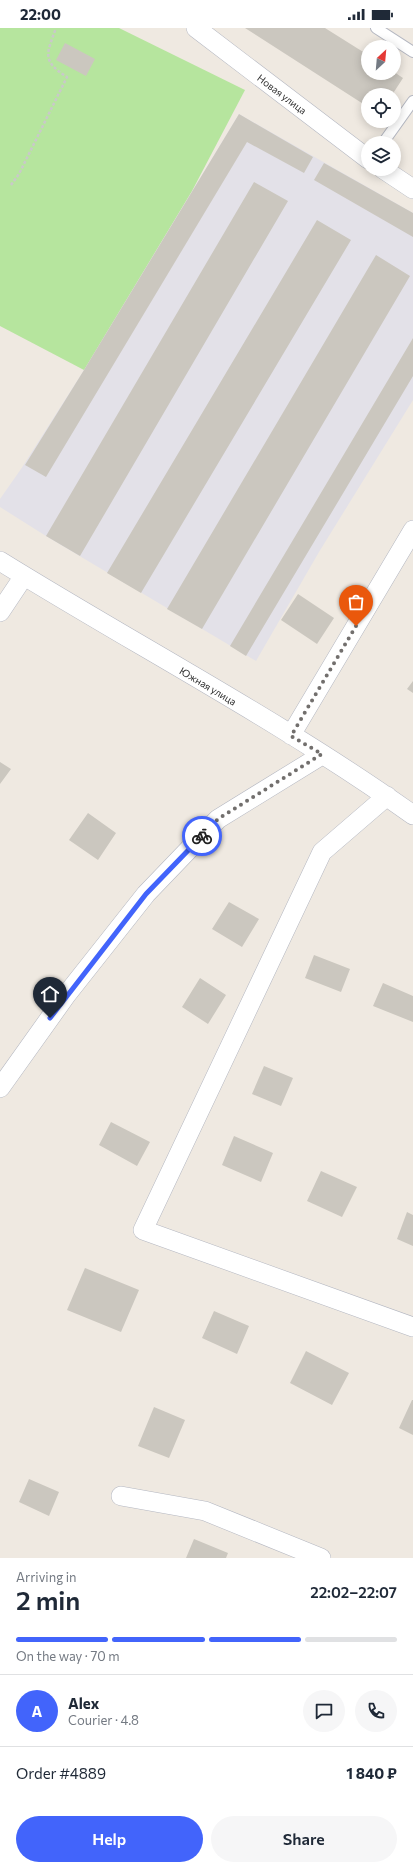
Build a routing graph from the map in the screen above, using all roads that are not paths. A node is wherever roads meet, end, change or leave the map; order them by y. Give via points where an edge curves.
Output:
1 (196, 28) edge
2 (376, 28) edge
3 (413, 52) edge
4 (413, 101) edge
5 (388, 136) edge
6 (361, 154) edge
7 (394, 176) edge
8 (413, 189) edge
9 (413, 530) edge
10 (0, 561) edge
11 (24, 576) junction
12 (0, 612) edge
13 (291, 736) junction
14 (322, 754) junction
15 (387, 796) junction
16 (413, 815) edge
17 (0, 1088) edge
18 (413, 1328) edge
19 (121, 1496) dead end
20 (321, 1558) edge

1 - 6 street, Новая улица
2 - 3 lane
4 - 5 lane
7 - 8 street
9 - 13 street
10 - 11 street, Южная улица
11 - 12 street
11 - 13 street, Южная улица
13 - 14 street, Южная улица
14 - 15 street, Южная улица
14 - 17 street via 218,819 152,888 67,994
15 - 16 street, Южная улица
15 - 18 street via 322,852 143,1230
19 - 20 street via 205,1511

